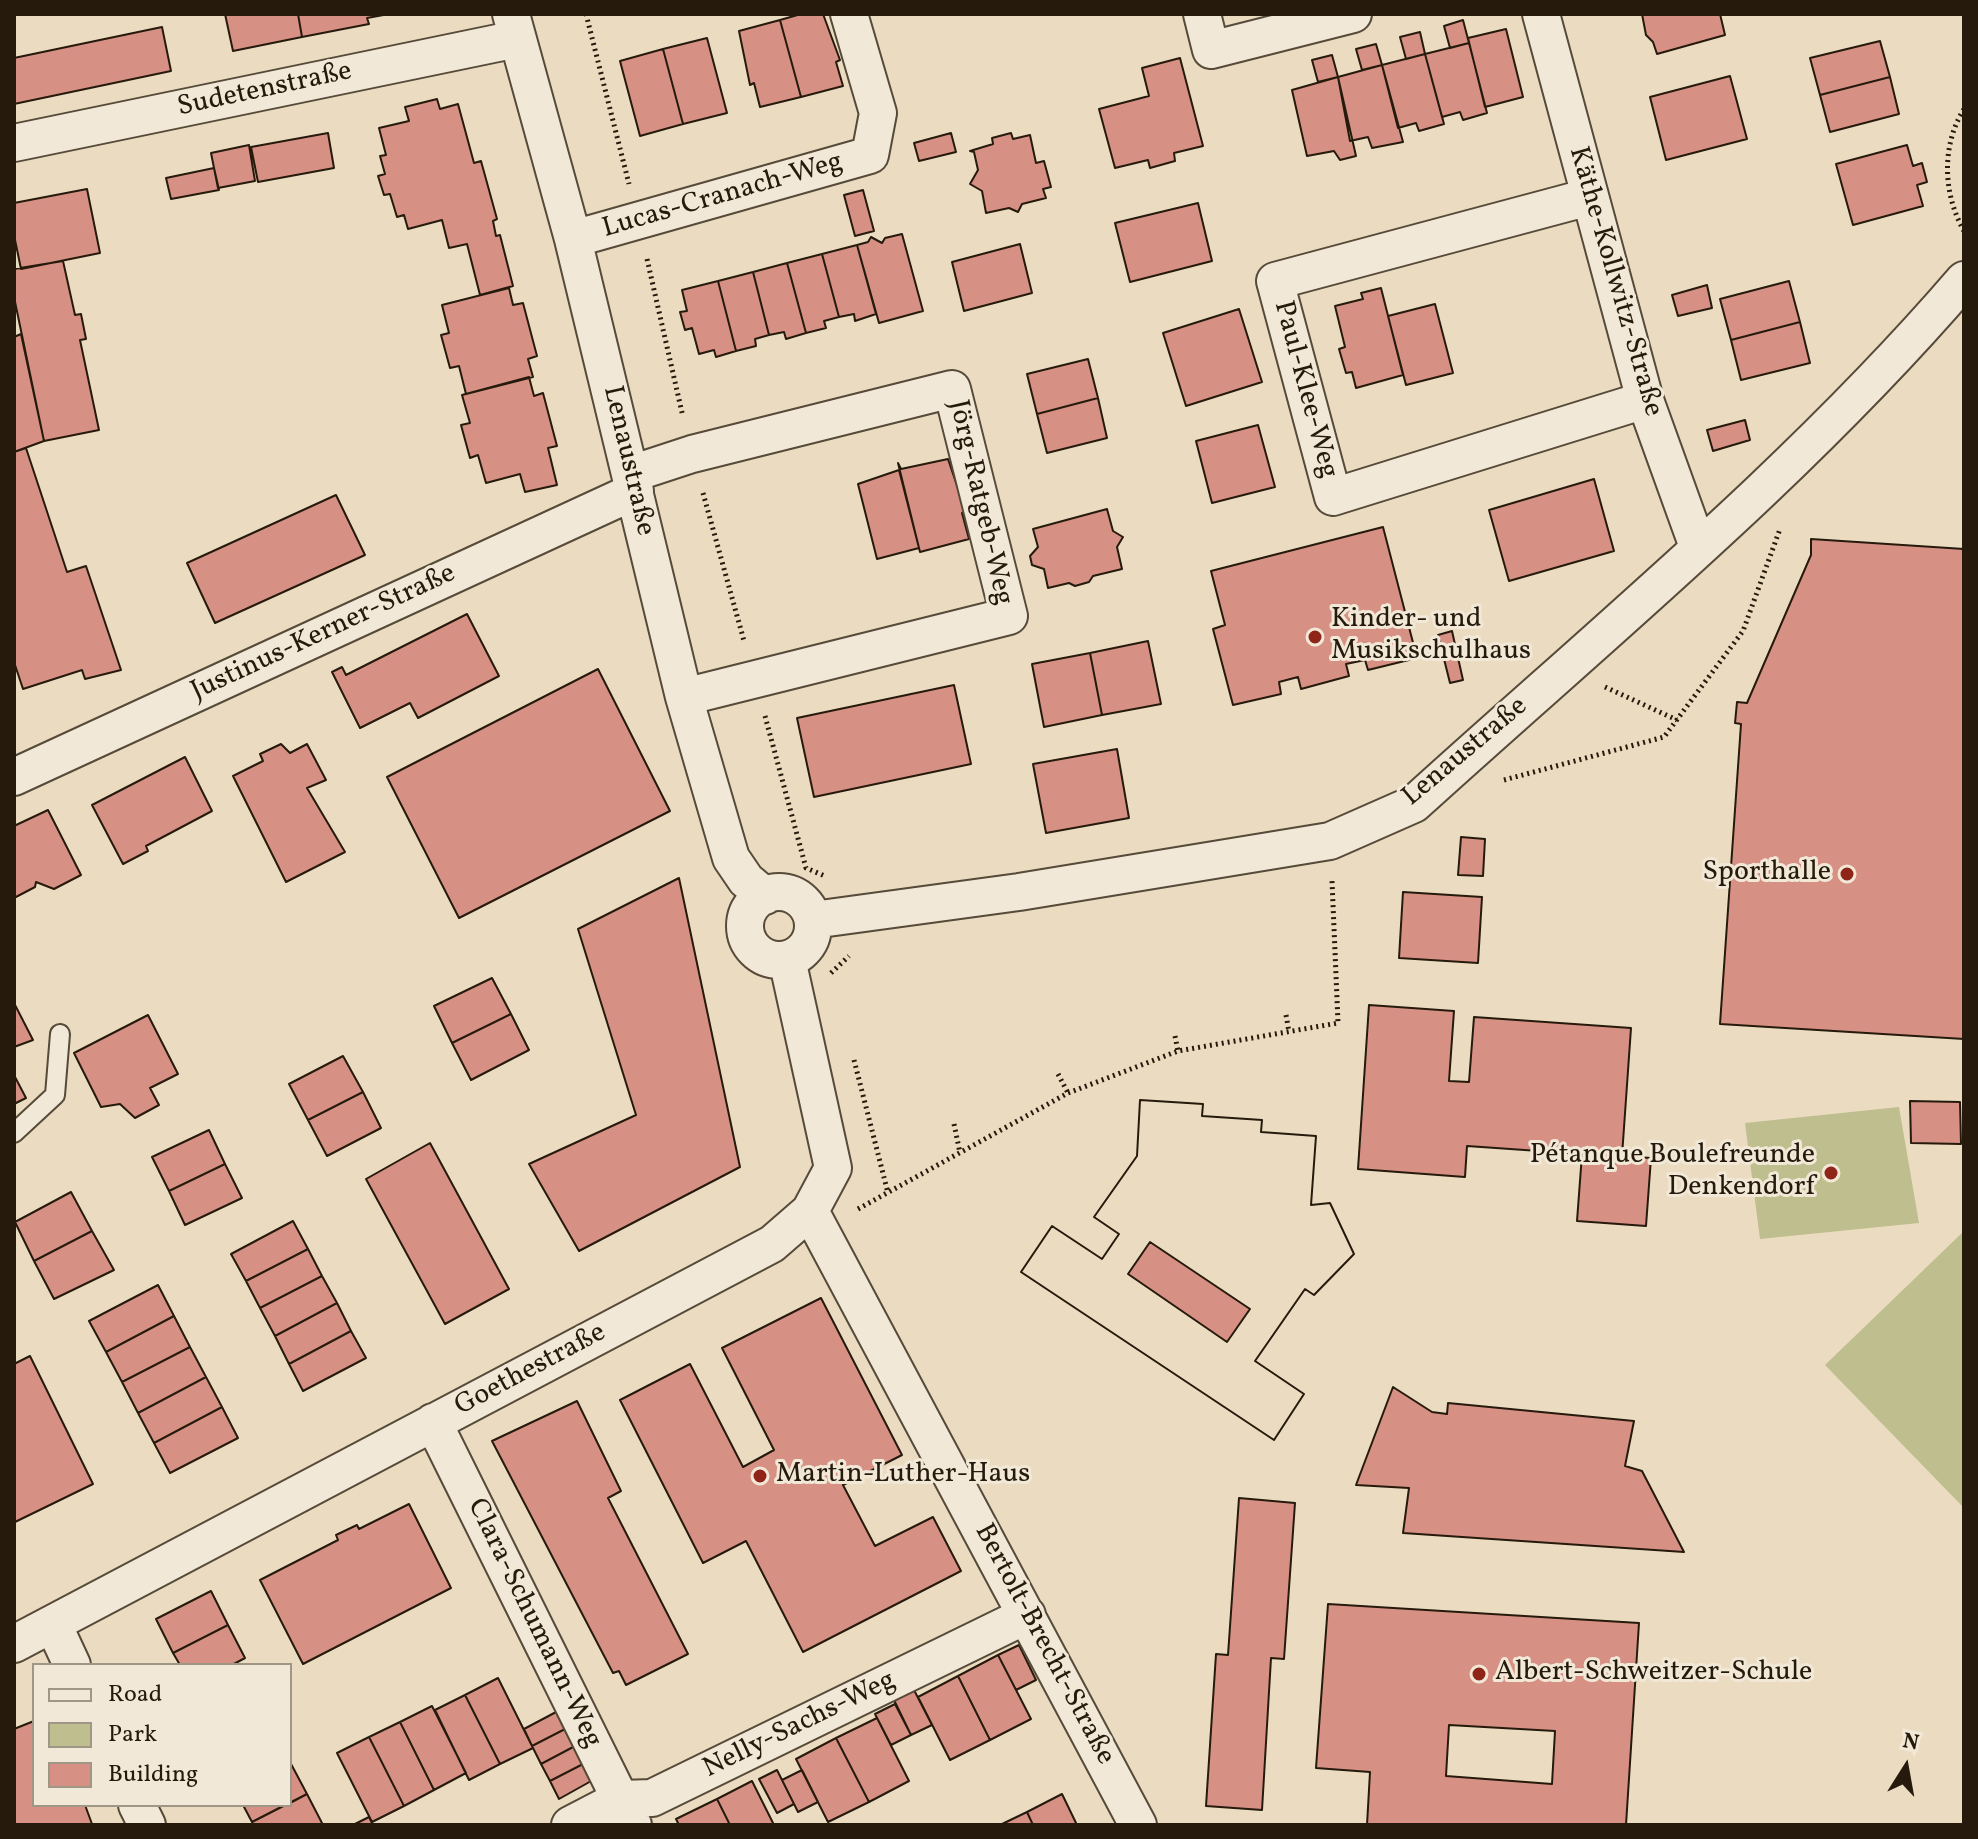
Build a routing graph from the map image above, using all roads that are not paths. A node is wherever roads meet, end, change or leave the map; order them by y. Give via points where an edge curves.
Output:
1 (849, 14) edge
2 (1202, 14) edge
3 (1353, 14) edge
4 (1541, 14) edge
5 (514, 21) edge
6 (14, 143) edge
7 (1589, 197) junction
8 (573, 239) junction
9 (1964, 280) edge
10 (1645, 400) junction
11 (633, 482) junction
12 (1698, 547) junction
13 (684, 697) junction
14 (14, 777) edge
15 (765, 896) junction
16 (813, 920) junction
17 (787, 959) junction
18 (60, 1034) dead end
19 (14, 1133) edge
20 (810, 1211) junction
21 (433, 1422) junction
22 (1027, 1615) junction
23 (53, 1624) junction
24 (14, 1644) edge
25 (71, 1663) edge
26 (138, 1807) edge
27 (626, 1812) edge
28 (147, 1825) edge
29 (570, 1825) edge
30 (1138, 1825) edge

1 - 8 street, Lucas-Cranach-Weg via 878,113 870,155
2 - 3 street via 1211,50
4 - 7 street, Käthe-Kollwitz-Straße
5 - 6 street, Sudetenstraße
5 - 8 street, Lenaustraße
7 - 10 street, Käthe-Kollwitz-Straße
7 - 10 street, Paul-Klee-Weg via 1275,281 1333,497
8 - 11 street, Lenaustraße
9 - 12 street, Lenaustraße via 1826,428
10 - 12 street, Käthe-Kollwitz-Straße
11 - 13 street, Lenaustraße
11 - 13 street, Jörg-Ratgeb-Weg via 692,454 952,389 1009,616
11 - 14 street, Justinus-Kerner-Straße
12 - 16 street, Lenaustraße via 1414,804 1330,841
13 - 15 street, Lenaustraße via 731,858
15 - 16 street via 794,896
15 - 17 street via 746,921 749,943 766,957
16 - 17 street via 804,949
17 - 20 street, Goethestraße via 833,1168
18 - 19 lane via 55,1095
20 - 21 street, Goethestraße via 772,1244
20 - 22 street, Bertolt-Brecht-Straße
21 - 23 street, Goethestraße
21 - 27 street, Clara-Schumann-Weg
22 - 27 street, Nelly-Sachs-Weg
22 - 30 street, Bertolt-Brecht-Straße
23 - 24 street, Goethestraße
23 - 25 street
26 - 28 street
27 - 29 street, Nelly-Sachs-Weg

